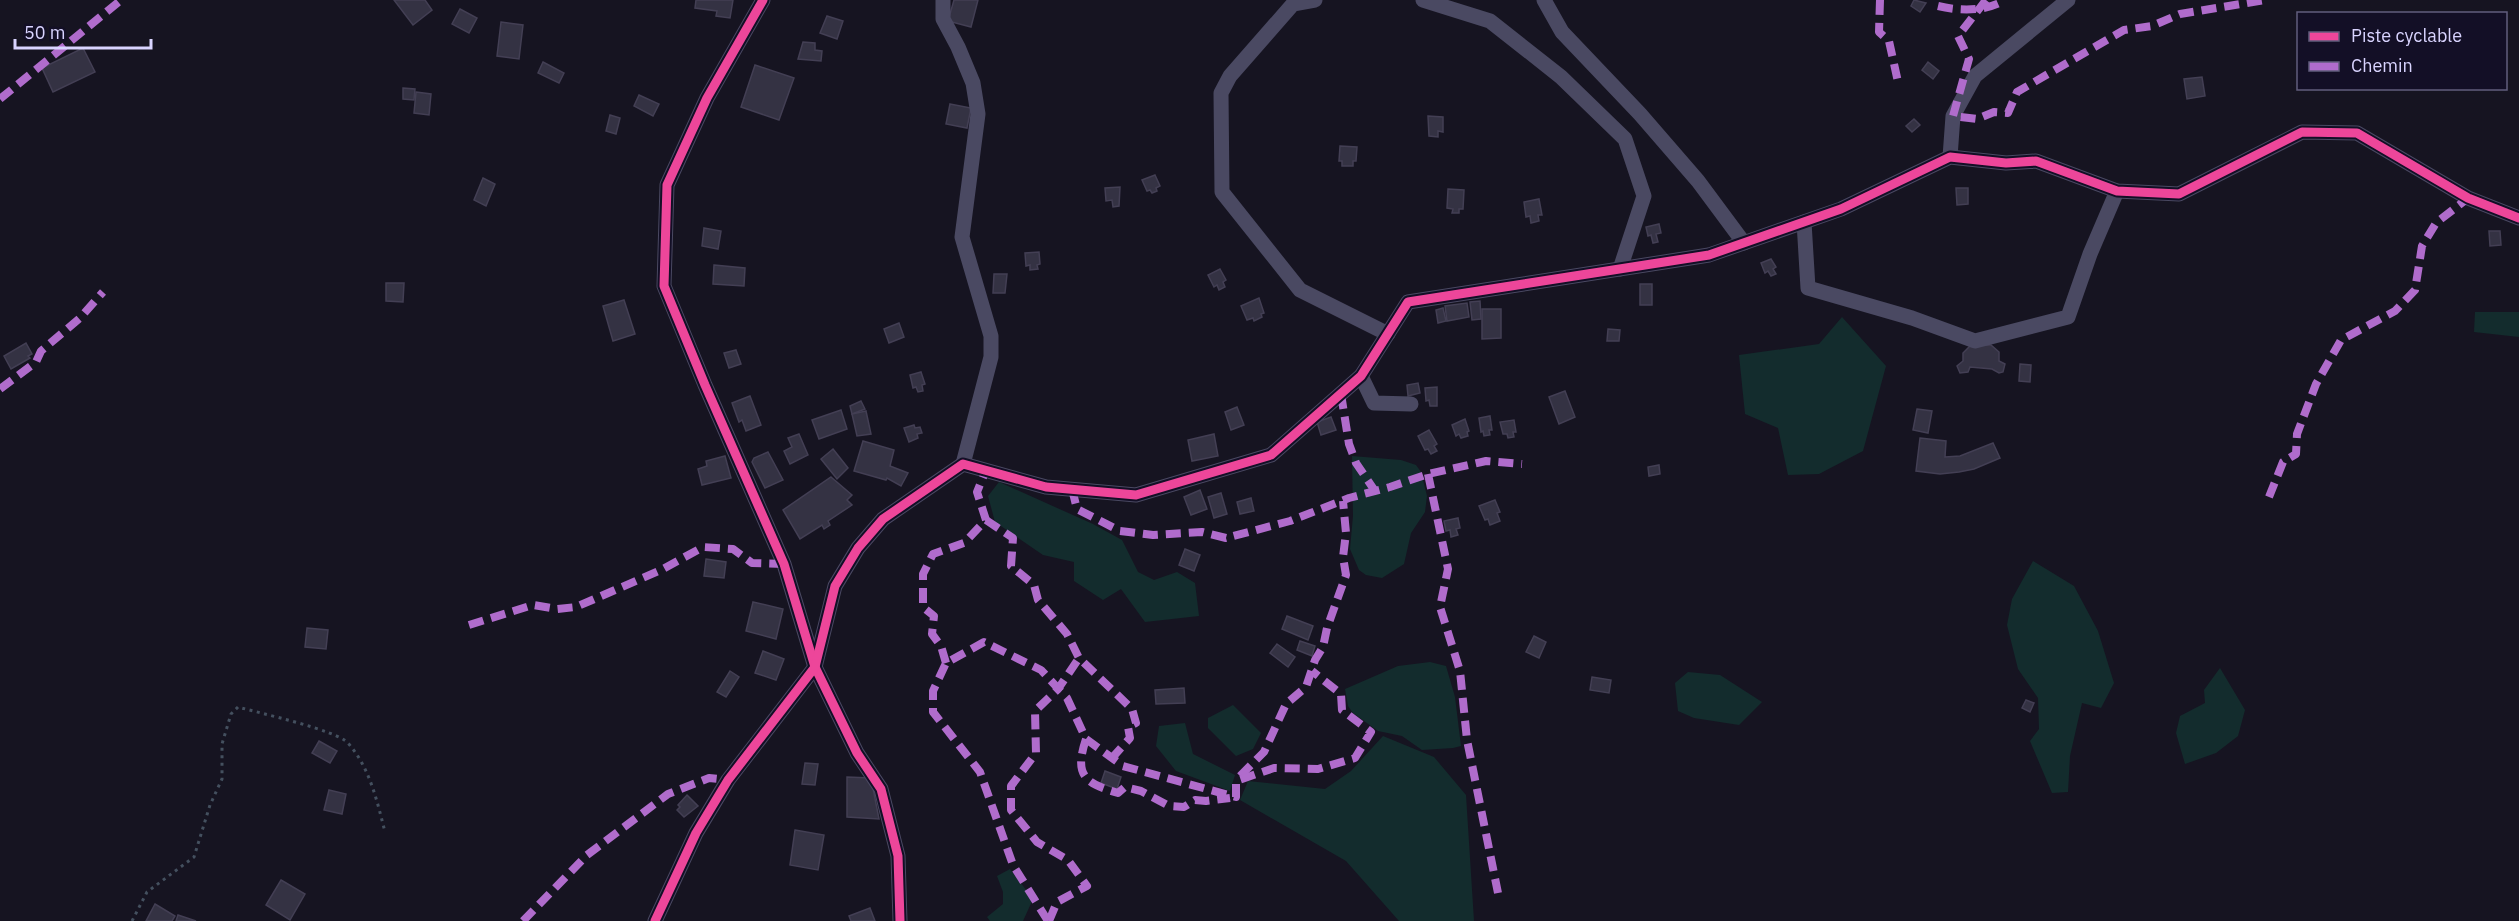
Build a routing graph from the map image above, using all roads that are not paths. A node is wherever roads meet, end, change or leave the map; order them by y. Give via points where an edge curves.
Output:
1 (763, 0) edge
2 (943, 0) edge
3 (1315, 0) edge
4 (1423, 0) edge
5 (1544, 0) edge
6 (2068, 0) edge
7 (1950, 157) junction
8 (2117, 191) junction
9 (2519, 218) edge
10 (1804, 222) junction
11 (1744, 243) junction
12 (1620, 269) junction
13 (1388, 334) junction
14 (1361, 376) junction
15 (1411, 404) dead end
16 (963, 464) junction
17 (815, 667) junction
18 (655, 921) edge
19 (900, 921) edge

1 - 17 street via 707,98 667,185 664,286 784,564
2 - 16 street via 943,19 972,83 978,114 962,237 990,336 991,357
3 - 13 street via 1293,4 1230,76 1221,93 1222,192 1300,290
4 - 12 street via 1490,21 1561,77 1625,139 1644,196
5 - 11 street via 1563,32 1669,147
6 - 7 street via 1975,76 1953,116
7 - 8 street via 2036,162
7 - 10 street via 1841,209
8 - 9 street via 2179,194 2302,132 2357,133 2468,198
8 - 10 street via 2068,317 1975,340 1808,288
10 - 11 street
11 - 12 street via 1709,255
12 - 13 street via 1408,302
13 - 14 street
14 - 15 street via 1374,403
14 - 16 street via 1271,455 1136,495 1046,487
16 - 17 street via 883,519 858,548 836,586
17 - 18 street via 728,780 696,833
17 - 19 street via 857,753 881,789 898,856

